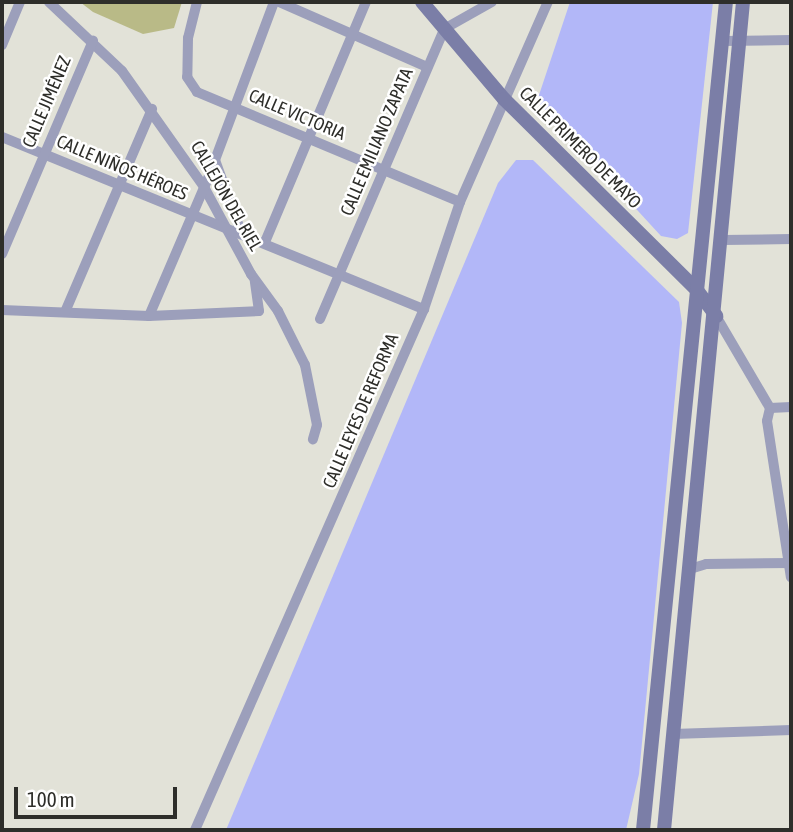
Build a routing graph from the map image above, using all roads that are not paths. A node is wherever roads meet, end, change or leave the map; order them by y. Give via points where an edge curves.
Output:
1 (20, 2) edge
2 (49, 2) edge
3 (197, 2) edge
4 (277, 2) edge
5 (366, 2) edge
6 (422, 2) edge
7 (492, 2) edge
8 (548, 2) edge
9 (726, 2) edge
10 (743, 2) edge
11 (444, 29) junction
12 (353, 33) junction
13 (740, 40) junction
14 (791, 40) edge
15 (93, 41) junction
16 (723, 41) junction
17 (2, 45) edge
18 (427, 67) junction
19 (504, 99) junction
20 (233, 107) junction
21 (152, 109) junction
22 (2, 136) edge
23 (309, 139) junction
24 (44, 154) junction
25 (215, 160) junction
26 (384, 170) junction
27 (120, 185) junction
28 (204, 187) junction
29 (460, 202) junction
30 (192, 216) junction
31 (222, 226) junction
32 (241, 232) junction
33 (791, 239) edge
34 (723, 240) junction
35 (265, 242) junction
36 (2, 254) edge
37 (699, 255) junction
38 (674, 268) junction
39 (340, 274) junction
40 (254, 279) junction
41 (696, 289) junction
42 (424, 309) junction
43 (2, 310) edge
44 (65, 312) junction
45 (149, 316) junction
46 (716, 316) junction
47 (320, 319) dead end
48 (791, 407) edge
49 (770, 408) junction
50 (313, 439) dead end
51 (790, 563) edge
52 (690, 569) junction
53 (791, 577) edge
54 (791, 730) edge
55 (673, 734) junction
56 (195, 830) edge
57 (643, 830) edge
58 (664, 830) edge

1 - 17 street
2 - 15 street, CALLEJÓN DEL RIEL
3 - 20 street, CALLE VICTORIA via 188,38 187,77 197,92
4 - 12 street
4 - 20 street
5 - 12 street
6 - 11 main road, CALLE PRIMERO DE MAYO
7 - 11 street
8 - 19 street, CALLE LEYES DE REFORMA
9 - 16 main road
10 - 13 main road
11 - 18 street, CALLE EMILIANO ZAPATA
11 - 19 main road, CALLE PRIMERO DE MAYO
12 - 18 street
12 - 23 street
13 - 14 street
13 - 16 street
13 - 34 main road
15 - 21 street, CALLEJÓN DEL RIEL
15 - 24 street, CALLE JIMÉNEZ
16 - 37 main road
18 - 26 street, CALLE EMILIANO ZAPATA
19 - 29 street, CALLE LEYES DE REFORMA
19 - 38 main road, CALLE PRIMERO DE MAYO
20 - 23 street, CALLE VICTORIA
20 - 25 street
21 - 27 street
21 - 28 street, CALLEJÓN DEL RIEL
22 - 24 street, CALLE NIÑOS HÉROES
23 - 26 street, CALLE VICTORIA
23 - 35 street
24 - 27 street, CALLE NIÑOS HÉROES
24 - 36 street, CALLE JIMÉNEZ
25 - 28 street
25 - 32 street
26 - 29 street, CALLE VICTORIA
26 - 39 street, CALLE EMILIANO ZAPATA
27 - 30 street, CALLE NIÑOS HÉROES
27 - 44 street
28 - 30 street
28 - 31 street, CALLEJÓN DEL RIEL
29 - 42 street, CALLE LEYES DE REFORMA
30 - 31 street, CALLE NIÑOS HÉROES
30 - 45 street
31 - 32 street, CALLE NIÑOS HÉROES
31 - 40 street, CALLEJÓN DEL RIEL
32 - 35 street, CALLE NIÑOS HÉROES
33 - 34 street
34 - 46 main road
35 - 39 street, CALLE NIÑOS HÉROES
37 - 38 main road via 690,264
37 - 41 main road
38 - 41 main road, CALLE PRIMERO DE MAYO
39 - 42 street, CALLE NIÑOS HÉROES
39 - 47 street, CALLE EMILIANO ZAPATA
40 - 45 street via 259,311
40 - 50 street, CALLEJÓN DEL RIEL via 278,311 304,365 317,425
41 - 46 main road, CALLE PRIMERO DE MAYO
41 - 57 main road
42 - 56 street, CALLE LEYES DE REFORMA
43 - 44 street
44 - 45 street
46 - 49 street
46 - 52 main road
48 - 49 street
49 - 51 street via 767,421
51 - 52 street via 706,564
51 - 53 street
52 - 55 main road
54 - 55 street
55 - 58 main road

